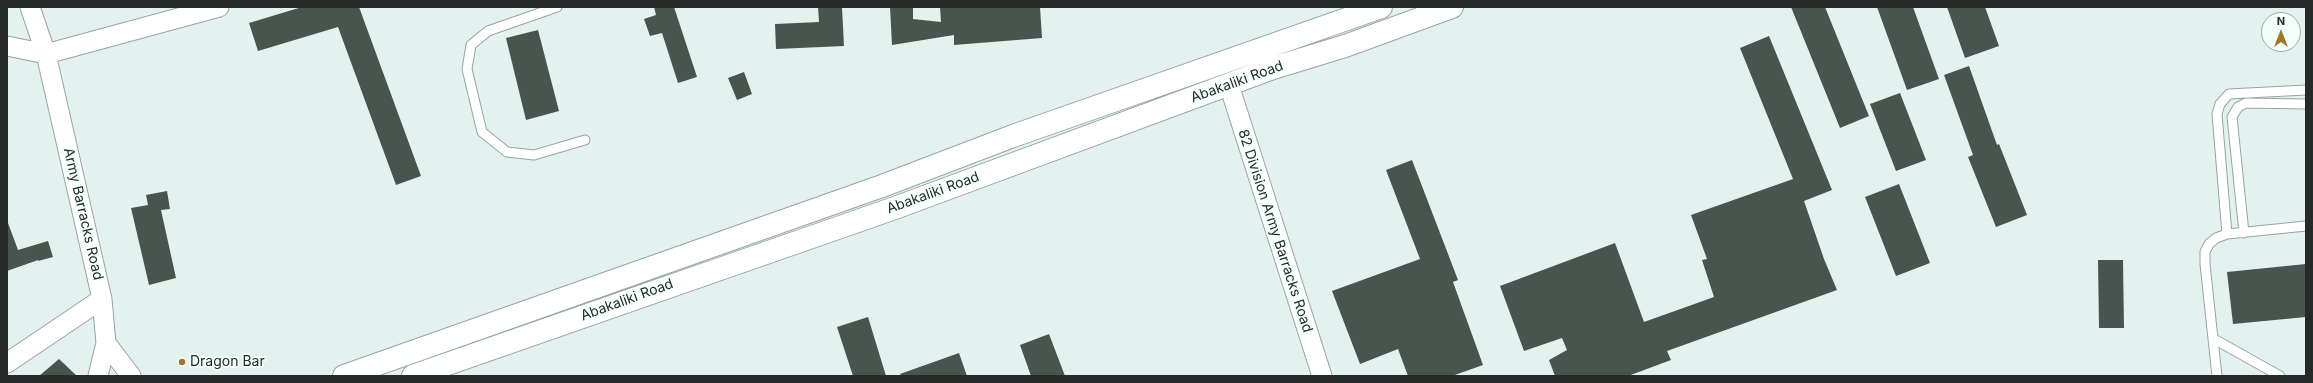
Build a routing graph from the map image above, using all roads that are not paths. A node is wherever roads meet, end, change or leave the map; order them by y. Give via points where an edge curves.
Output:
1 (30, 7) edge
2 (218, 7) edge
3 (557, 7) edge
4 (1381, 7) edge
5 (1452, 7) edge
6 (7, 46) edge
7 (46, 54) junction
8 (1229, 85) junction
9 (2306, 90) edge
10 (2306, 104) edge
11 (585, 140) dead end
12 (2306, 226) edge
13 (2244, 233) junction
14 (2227, 234) junction
15 (102, 299) junction
16 (2214, 339) junction
17 (106, 343) junction
18 (7, 363) edge
19 (419, 375) edge
20 (98, 376) edge
21 (130, 376) edge
22 (344, 376) edge
23 (1322, 376) edge
24 (2217, 376) edge
25 (2280, 376) edge

1 - 7 street, Army Barracks Road
2 - 7 street
3 - 11 lane via 488,31 471,45 467,69 482,132 507,152 534,155
4 - 22 main road, Abakaliki Road
5 - 8 main road, Abakaliki Road
6 - 7 street
7 - 15 street, Army Barracks Road
8 - 19 main road, Abakaliki Road via 892,209 750,256
8 - 23 street, 82 Division Army Barracks Road
9 - 14 lane via 2229,94 2220,104 2217,114
10 - 13 lane via 2246,103 2238,107 2232,117
12 - 13 lane
13 - 14 lane
14 - 16 lane via 2216,238 2205,252
15 - 17 street, Army Barracks Road
15 - 18 street
16 - 24 lane
16 - 25 lane
17 - 20 street, Army Barracks Road
17 - 21 street

